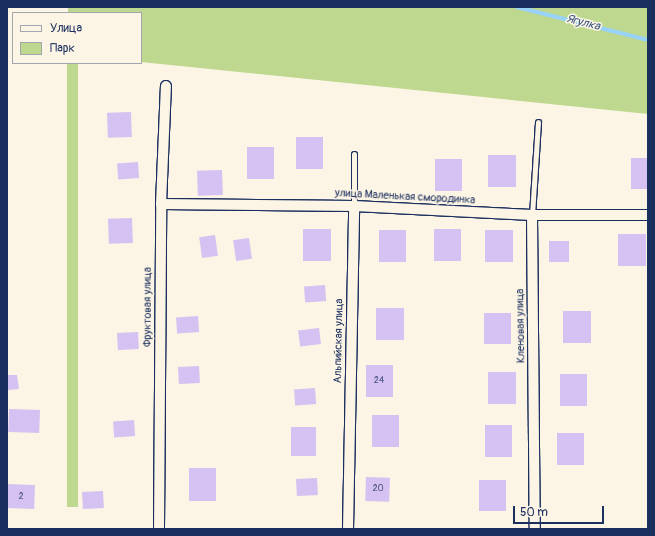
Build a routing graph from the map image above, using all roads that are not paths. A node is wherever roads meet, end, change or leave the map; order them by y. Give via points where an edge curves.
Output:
1 (166, 86) dead end
2 (538, 122) dead end
3 (354, 154) dead end
4 (161, 204) junction
5 (354, 206) junction
6 (532, 215) junction
7 (648, 215) edge
8 (159, 529) edge
9 (348, 529) edge
10 (535, 529) edge

1 - 4 street, Фруктовая улица
2 - 6 lane, Кленовая улица
3 - 5 lane, Альпийская улица
4 - 5 street, улица Маленькая смородинка
4 - 8 street, Фруктовая улица
5 - 6 street, улица Маленькая смородинка
5 - 9 street, Альпийская улица
6 - 7 street, улица Маленькая смородинка
6 - 10 street, Кленовая улица

